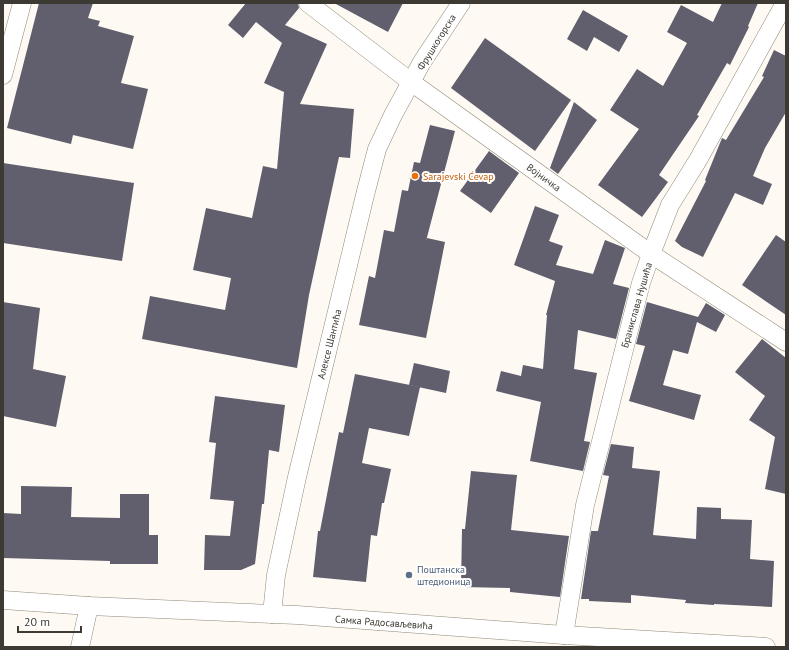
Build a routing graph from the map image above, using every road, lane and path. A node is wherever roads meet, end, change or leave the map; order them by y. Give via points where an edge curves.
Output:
1 (22, 3) edge
2 (308, 3) edge
3 (461, 3) edge
4 (785, 3) edge
5 (3, 75) edge
6 (411, 82) junction
7 (651, 254) junction
8 (786, 342) edge
9 (3, 600) edge
10 (89, 606) junction
11 (272, 614) junction
12 (564, 635) junction
13 (80, 647) edge
14 (766, 647) edge

1 - 5 street
2 - 6 street, Војничка
3 - 6 street, Фрушкогорска
4 - 7 street, Бранислава Нушића via 698,160 670,205
6 - 7 street, Војничка
6 - 11 street, Алексе Шантића via 377,149 297,477 276,575
7 - 8 street, Војничка
7 - 12 street, Бранислава Нушића via 641,283 586,505
9 - 10 street, Самка Радосављевића
10 - 11 street, Самка Радосављевића
10 - 13 street
11 - 12 street, Самка Радосављевића
12 - 14 street, Самка Радосављевића

